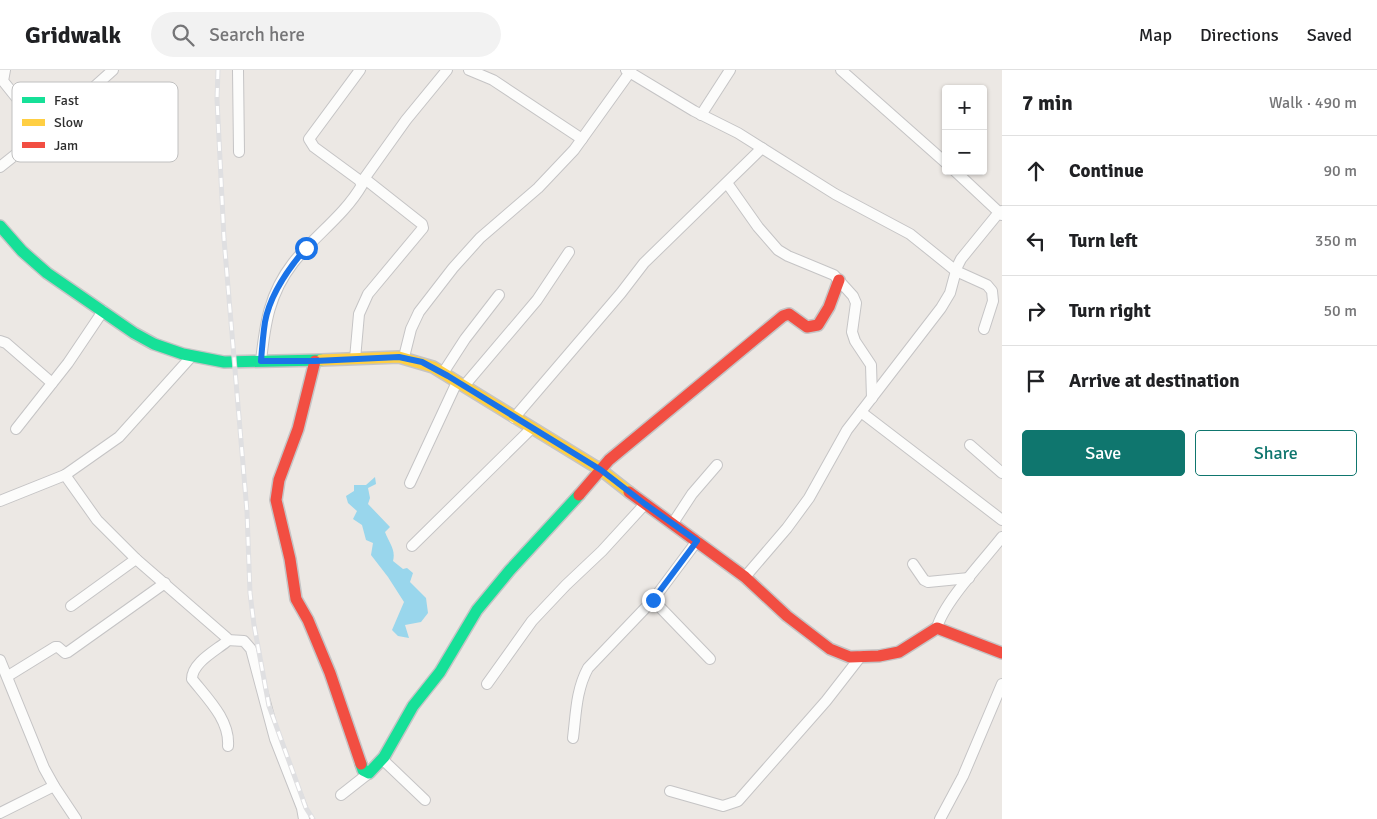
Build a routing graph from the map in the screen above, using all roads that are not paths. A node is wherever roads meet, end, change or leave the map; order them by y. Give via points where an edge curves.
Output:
1 (5, 70) edge
2 (113, 70) edge
3 (238, 70) edge
4 (360, 70) edge
5 (447, 70) edge
6 (469, 70) edge
7 (730, 70) edge
8 (840, 70) edge
9 (628, 71) edge
10 (100, 82) edge
11 (12, 92) edge
12 (701, 115) junction
13 (582, 139) junction
14 (762, 148) junction
15 (239, 152) dead end
16 (12, 157) edge
17 (942, 159) edge
18 (0, 167) edge
19 (959, 175) edge
20 (363, 181) junction
21 (727, 183) junction
22 (1001, 212) edge
23 (1, 231) edge
24 (568, 252) dead end
25 (956, 271) junction
26 (839, 280) junction
27 (499, 295) dead end
28 (103, 311) junction
29 (984, 329) dead end
30 (0, 341) edge
31 (191, 357) junction
32 (404, 357) junction
33 (355, 359) junction
34 (261, 361) junction
35 (315, 361) junction
36 (443, 373) junction
37 (52, 383) junction
38 (461, 384) junction
39 (872, 398) junction
40 (861, 412) junction
41 (514, 418) junction
42 (532, 428) junction
43 (16, 429) dead end
44 (970, 445) dead end
45 (717, 465) dead end
46 (601, 470) junction
47 (1002, 472) edge
48 (65, 475) junction
49 (410, 483) dead end
50 (0, 501) edge
51 (645, 504) junction
52 (1002, 520) edge
53 (673, 523) junction
54 (1002, 538) edge
55 (697, 541) junction
56 (412, 546) dead end
57 (136, 558) junction
58 (913, 564) dead end
59 (745, 577) junction
60 (969, 578) junction
61 (165, 583) junction
62 (653, 600) junction
63 (71, 606) dead end
64 (937, 628) junction
65 (227, 640) junction
66 (1002, 652) edge
67 (862, 656) junction
68 (710, 659) dead end
69 (1, 662) edge
70 (8, 676) junction
71 (487, 684) dead end
72 (1002, 684) edge
73 (573, 738) dead end
74 (228, 746) dead end
75 (382, 759) junction
76 (369, 773) junction
77 (54, 786) junction
78 (670, 791) dead end
79 (341, 795) dead end
80 (425, 800) dead end
81 (0, 813) edge
82 (76, 819) edge
83 (304, 819) edge
84 (940, 819) edge

1 - 11 street via 3,81
2 - 10 street
3 - 15 street
4 - 20 street via 309,139 314,147
5 - 20 street via 406,120
6 - 13 street via 493,80
7 - 12 street
8 - 17 street
9 - 12 street
9 - 13 street
12 - 14 street
13 - 32 street via 538,188 488,231 453,268 418,312 410,329
14 - 21 street
14 - 25 street via 835,194 910,234
16 - 18 street
19 - 22 street
20 - 33 street via 422,224 423,228 368,294 359,314
20 - 34 street via 336,219 292,264 281,282 265,321
21 - 26 street via 778,250
21 - 41 street via 644,263
22 - 25 street via 961,259
23 - 28 street via 80,298
24 - 38 street via 537,300
25 - 29 street via 987,285 992,291 993,301
25 - 39 street via 950,293 941,308
26 - 39 street via 856,303 852,332 871,365
26 - 46 street via 829,307 818,324 807,327 789,314 783,316 623,447
27 - 36 street
28 - 31 street via 152,343
28 - 37 street
30 - 37 street
31 - 34 street via 235,363
31 - 48 street via 120,437
32 - 33 street
32 - 36 street
33 - 35 street
34 - 35 street
35 - 76 street via 298,429 278,480 276,500 296,599 330,673 363,770
36 - 38 street
37 - 43 street
38 - 41 street
38 - 49 street
39 - 40 street
40 - 52 street
40 - 59 street via 840,441 804,504
41 - 42 street
42 - 46 street
42 - 56 street
44 - 47 street
45 - 53 street
46 - 51 street
46 - 75 street via 477,610
48 - 50 street
48 - 57 street via 97,520
51 - 53 street
51 - 71 street via 532,621
53 - 55 street
54 - 60 street
55 - 59 street
55 - 62 street
57 - 61 street
57 - 63 street
58 - 60 street via 928,582
59 - 67 street via 830,650 850,657
60 - 64 street via 939,620
61 - 65 street
61 - 70 street via 68,652 55,647
62 - 68 street
62 - 73 street via 588,668 579,692
64 - 66 street
64 - 67 street via 899,652
65 - 74 street via 195,668 192,678 224,722 229,736
65 - 83 street via 244,641 251,650 275,739
67 - 78 street via 738,801 724,806
69 - 70 street
70 - 77 street via 22,716
72 - 84 street via 963,776
75 - 76 street
75 - 80 street
76 - 79 street
77 - 81 street
77 - 82 street

